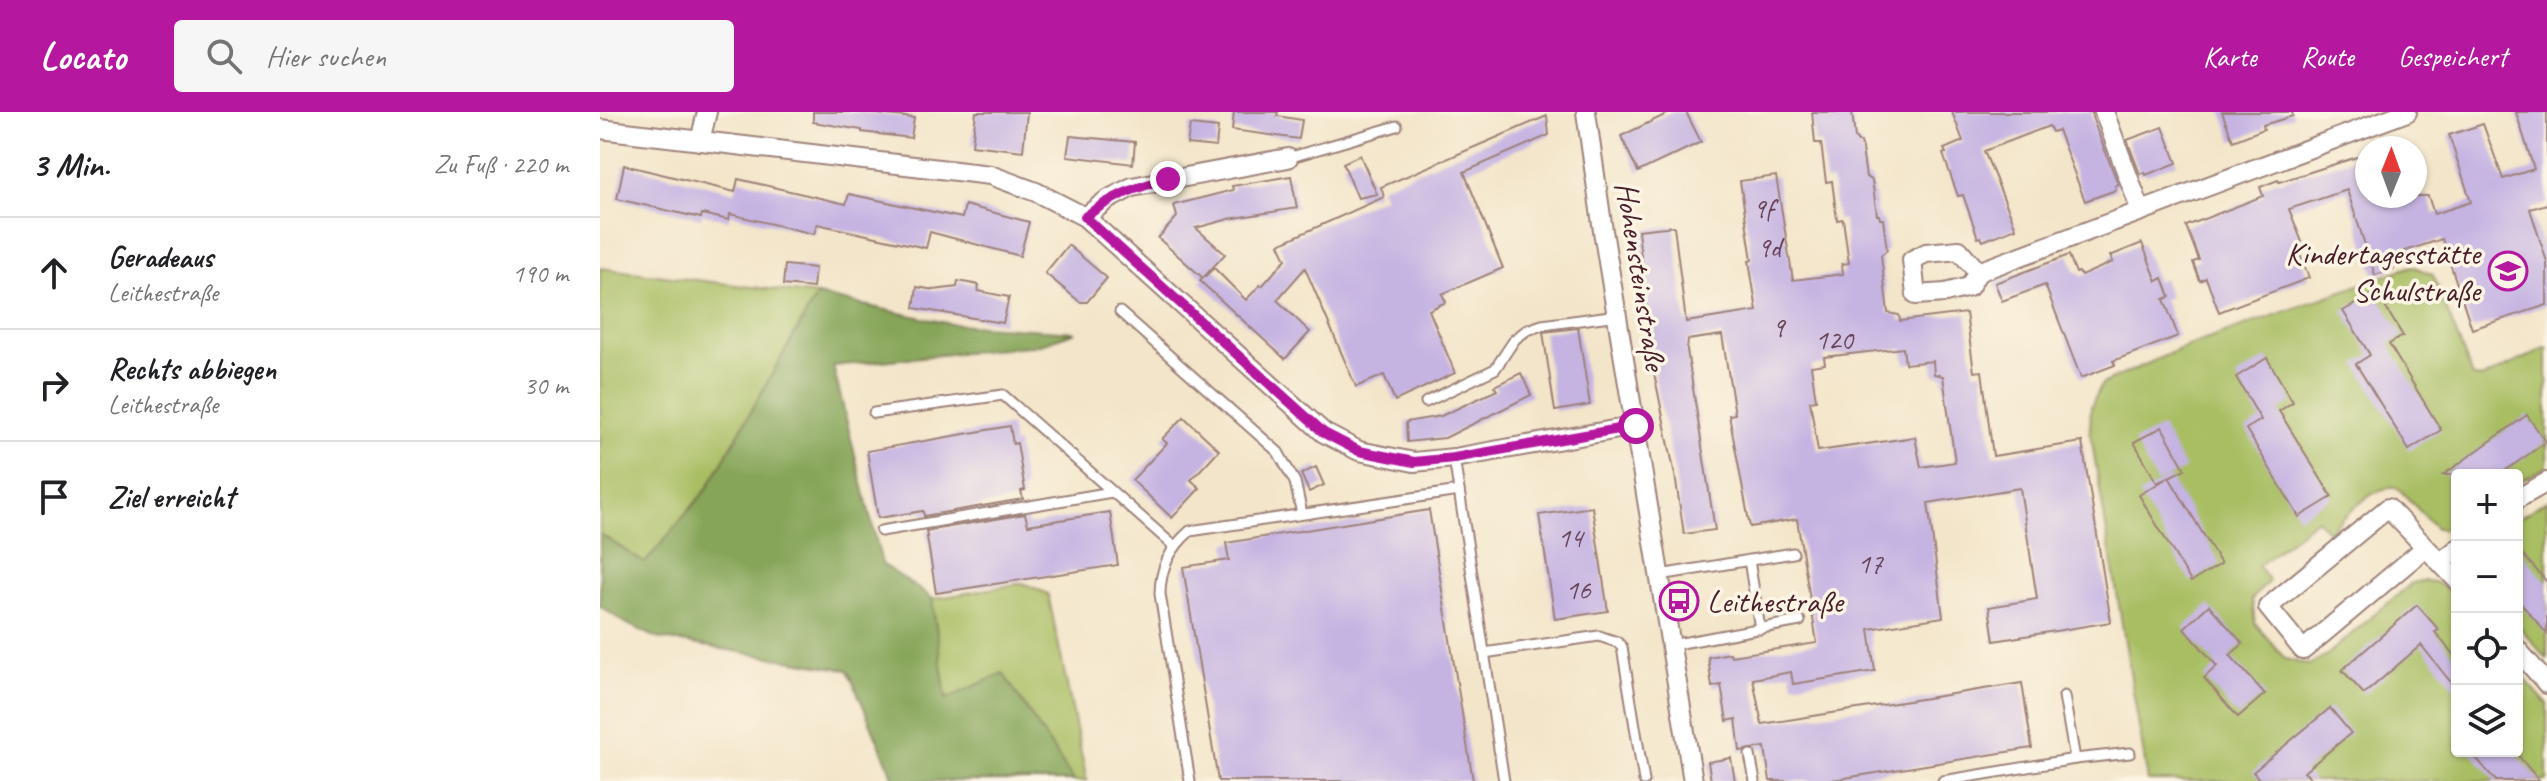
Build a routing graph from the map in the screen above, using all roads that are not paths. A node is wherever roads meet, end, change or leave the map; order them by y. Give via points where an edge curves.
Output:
1 (707, 112) edge
2 (1586, 112) edge
3 (2104, 112) edge
4 (2407, 112) edge
5 (1397, 126) dead end
6 (600, 129) edge
7 (700, 141) junction
8 (1288, 158) joint
9 (2141, 211) junction
10 (1085, 217) junction
11 (1978, 272) dead end
12 (1120, 312) dead end
13 (1618, 315) junction
14 (1426, 402) dead end
15 (874, 413) dead end
16 (1636, 426) junction
17 (1454, 458) junction
18 (2547, 482) edge
19 (1459, 491) junction
20 (1112, 492) junction
21 (2523, 496) edge
22 (1302, 514) junction
23 (881, 531) dead end
24 (1175, 547) junction
25 (2425, 548) junction
26 (1793, 553) dead end
27 (2451, 554) edge
28 (1749, 560) junction
29 (2441, 562) junction
30 (2451, 573) edge
31 (1660, 575) junction
32 (1800, 621) dead end
33 (1760, 629) junction
34 (1671, 645) junction
35 (1484, 653) junction
36 (2523, 656) edge
37 (2547, 684) edge
38 (2064, 696) dead end
39 (2130, 753) dead end
40 (1750, 755) dead end
41 (2075, 759) junction
42 (1190, 781) edge
43 (1504, 781) edge
44 (1644, 781) edge
45 (1693, 781) edge
46 (1755, 781) edge
47 (1943, 781) edge

1 - 7 street
2 - 13 street, Hohensteinstraße
3 - 9 street
4 - 9 street
5 - 8 lane
6 - 7 street
7 - 10 street via 990,175
8 - 10 street via 1132,187
9 - 11 street
10 - 17 street via 1324,433 1359,451 1414,462
12 - 22 lane via 1278,452 1295,482
13 - 14 lane via 1527,330 1495,369
13 - 16 street, Hohensteinstraße
15 - 20 lane via 1003,395
16 - 17 street
16 - 31 street, Hohensteinstraße
17 - 19 lane
18 - 21 street
19 - 22 lane
19 - 35 lane
20 - 23 lane
20 - 24 lane
22 - 24 lane via 1190,531
24 - 42 lane via 1164,566 1160,594
25 - 25 street via 2388,508 2268,607 2303,650
25 - 29 street
26 - 28 lane
27 - 29 street
28 - 31 lane
28 - 33 lane
29 - 30 street
31 - 34 street, Hohensteinstraße
32 - 33 lane
33 - 34 lane
34 - 45 street, Hohensteinstraße
35 - 43 lane
35 - 44 lane via 1599,636 1617,642
36 - 37 street
38 - 41 lane
39 - 41 lane
40 - 46 lane
41 - 47 lane

